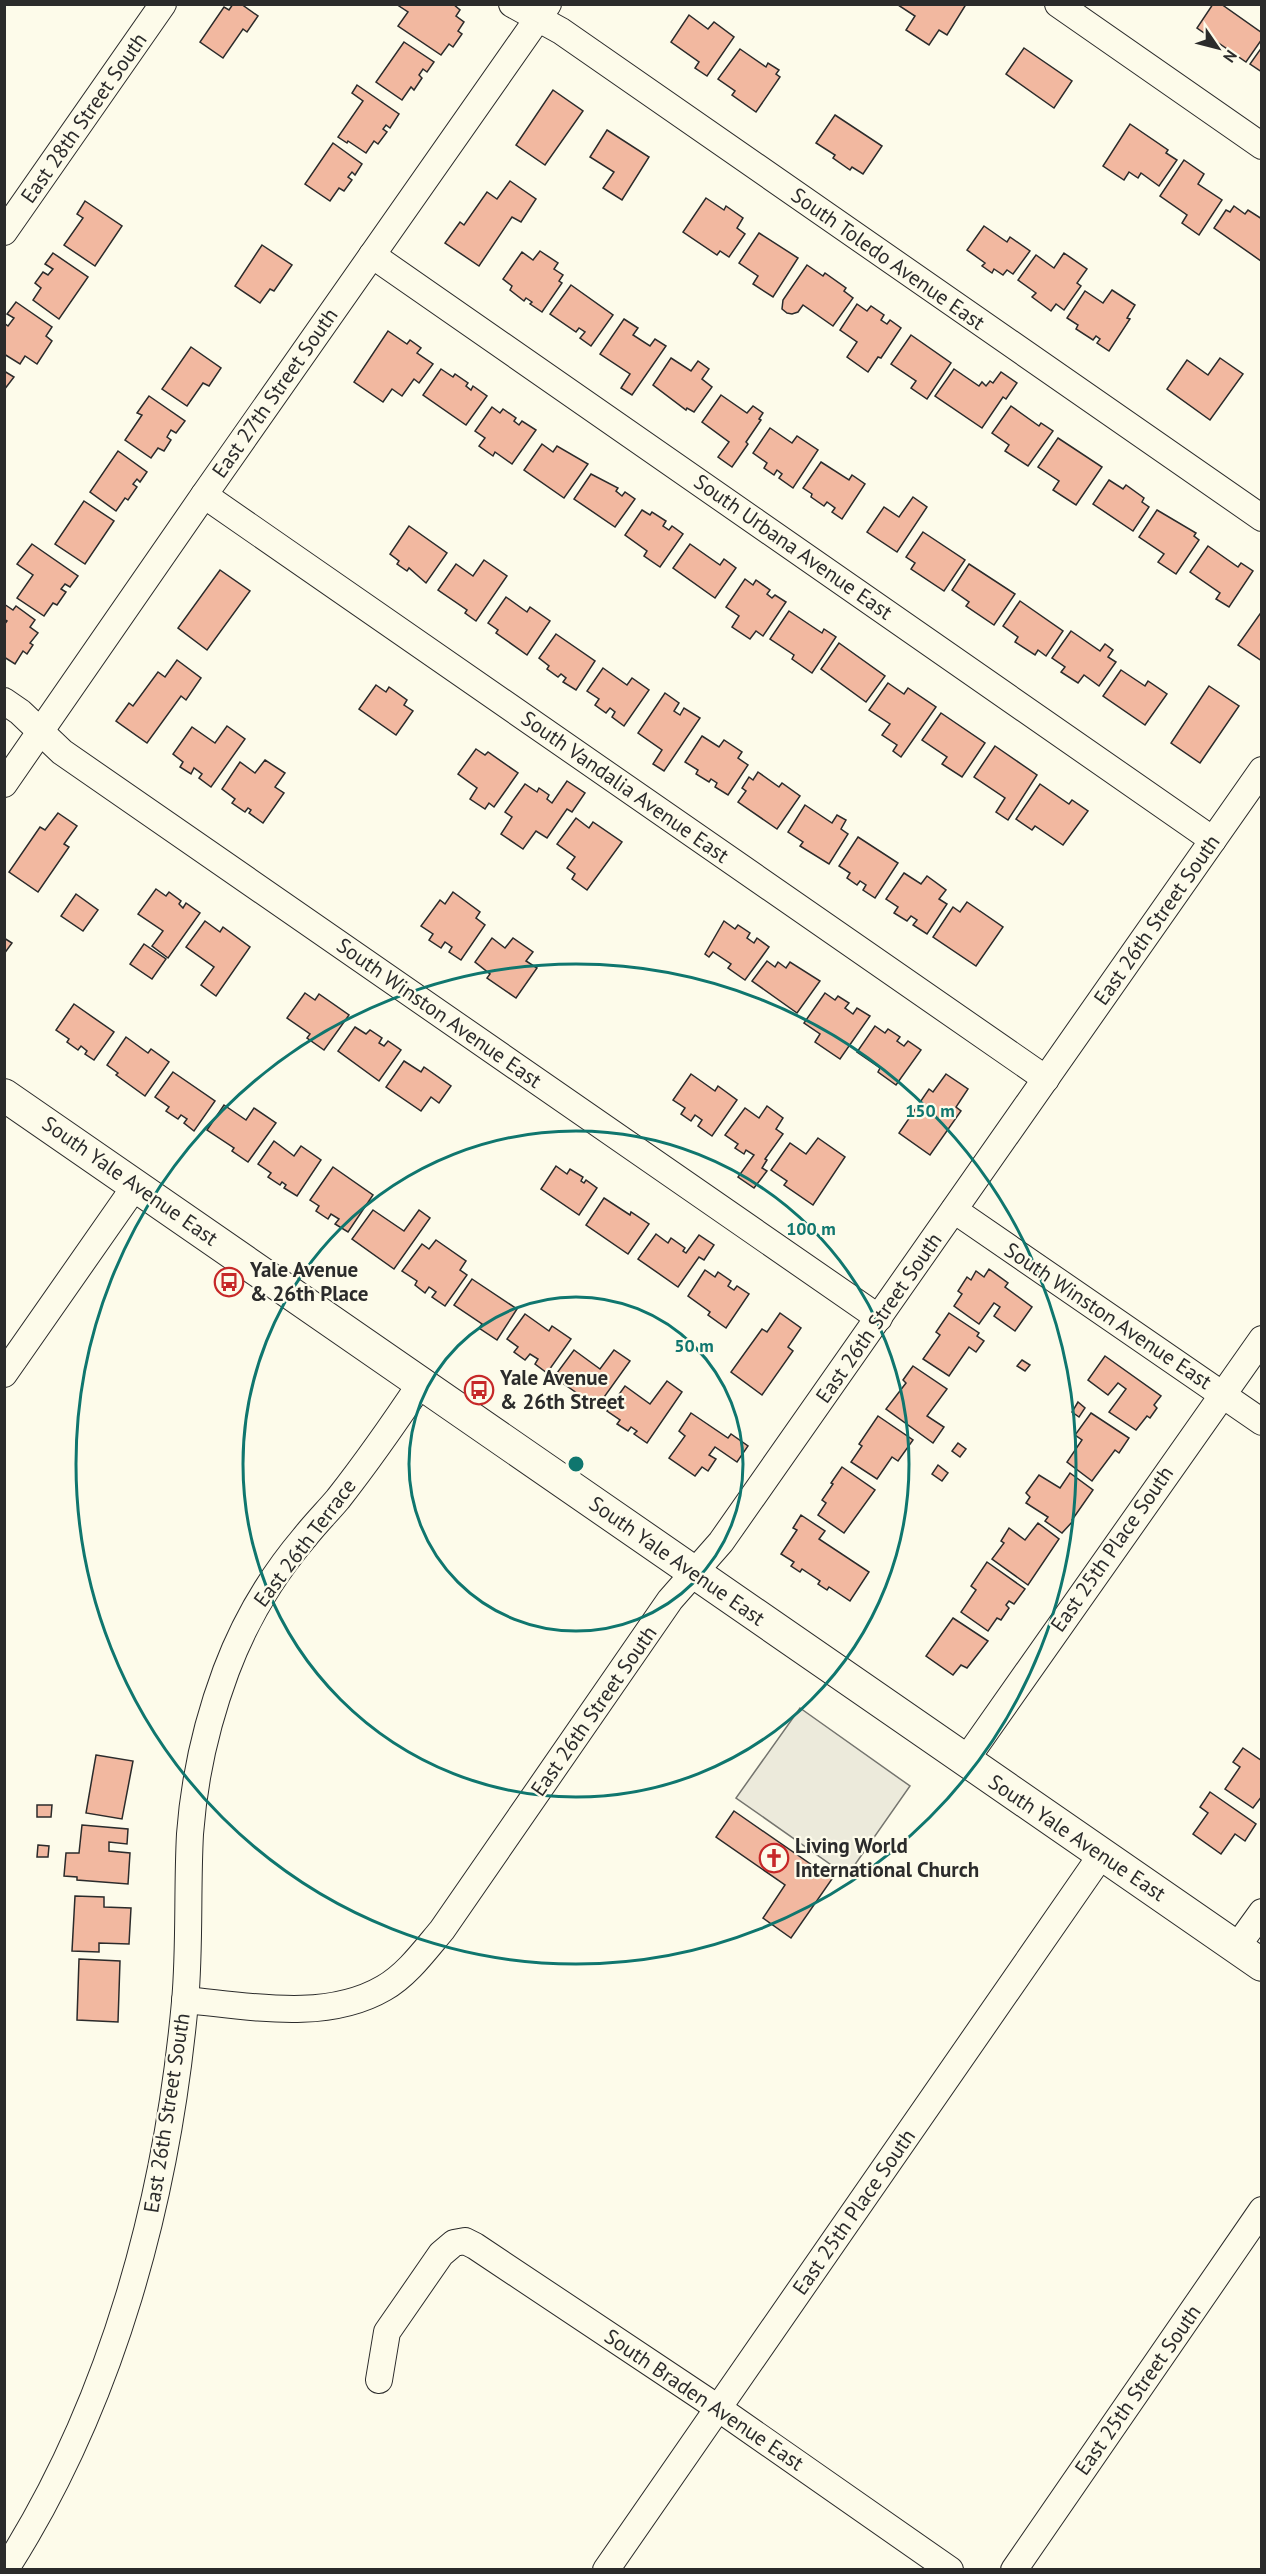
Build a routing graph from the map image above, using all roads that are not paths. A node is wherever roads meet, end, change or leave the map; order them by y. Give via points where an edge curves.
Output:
1 (163, 4) edge
2 (512, 4) edge
3 (1058, 4) edge
4 (543, 12) edge
5 (1262, 146) edge
6 (4, 232) edge
7 (372, 255) junction
8 (204, 495) junction
9 (1262, 518) edge
10 (4, 701) edge
11 (41, 732) junction
12 (1262, 770) edge
13 (4, 784) edge
14 (1213, 840) junction
15 (1046, 1079) junction
16 (4, 1095) edge
17 (135, 1185) junction
18 (954, 1210) junction
19 (879, 1318) junction
20 (1262, 1339) edge
21 (4, 1374) edge
22 (421, 1383) junction
23 (1222, 1395) junction
24 (1262, 1422) edge
25 (694, 1573) junction
26 (965, 1761) junction
27 (1102, 1854) junction
28 (1262, 1912) edge
29 (1249, 1956) edge
30 (185, 2000) junction
31 (1262, 2210) edge
32 (379, 2380) dead end
33 (718, 2408) junction
34 (5, 2570) edge
35 (606, 2570) edge
36 (950, 2570) edge
37 (1014, 2570) edge

1 - 6 street, East 28th Street South
2 - 4 street, South Toledo Avenue East
3 - 5 street
4 - 7 street, East 27th Street South
4 - 9 street, South Toledo Avenue East via 561,32
7 - 8 street, East 27th Street South
7 - 14 street, South Urbana Avenue East
8 - 11 street, East 27th Street South
8 - 15 street, South Vandalia Avenue East
10 - 11 street, South Winston Avenue East
11 - 13 street, East 27th Street South
11 - 19 street, South Winston Avenue East via 71,758
12 - 14 street, East 26th Street South
14 - 15 street, East 26th Street South
15 - 18 street, East 26th Street South
16 - 17 main road, South Yale Avenue East
17 - 21 street
17 - 22 main road, South Yale Avenue East
18 - 19 street, East 26th Street South
18 - 23 street, South Winston Avenue East
19 - 25 street, East 26th Street South via 722,1542
20 - 23 street, East 25th Place South
22 - 25 main road, South Yale Avenue East
22 - 30 street, East 26th Terrace via 274,1578 249,1618 226,1671 195,1787
23 - 24 street, South Winston Avenue East
23 - 26 street, East 25th Place South
25 - 26 main road, South Yale Avenue East
25 - 30 street, East 26th Street South via 670,1600 442,1930 415,1962 385,1988 354,2001 320,2008
26 - 27 main road, South Yale Avenue East
27 - 29 main road, South Yale Avenue East
27 - 33 street, East 25th Place South
28 - 29 street
30 - 34 street, East 26th Street South via 165,2157 145,2243 120,2324 67,2453
31 - 37 street, East 25th Street South
32 - 33 street, South Braden Avenue East via 387,2332 441,2253 454,2243 465,2241
33 - 35 street, East 25th Place South
33 - 36 street, South Braden Avenue East

